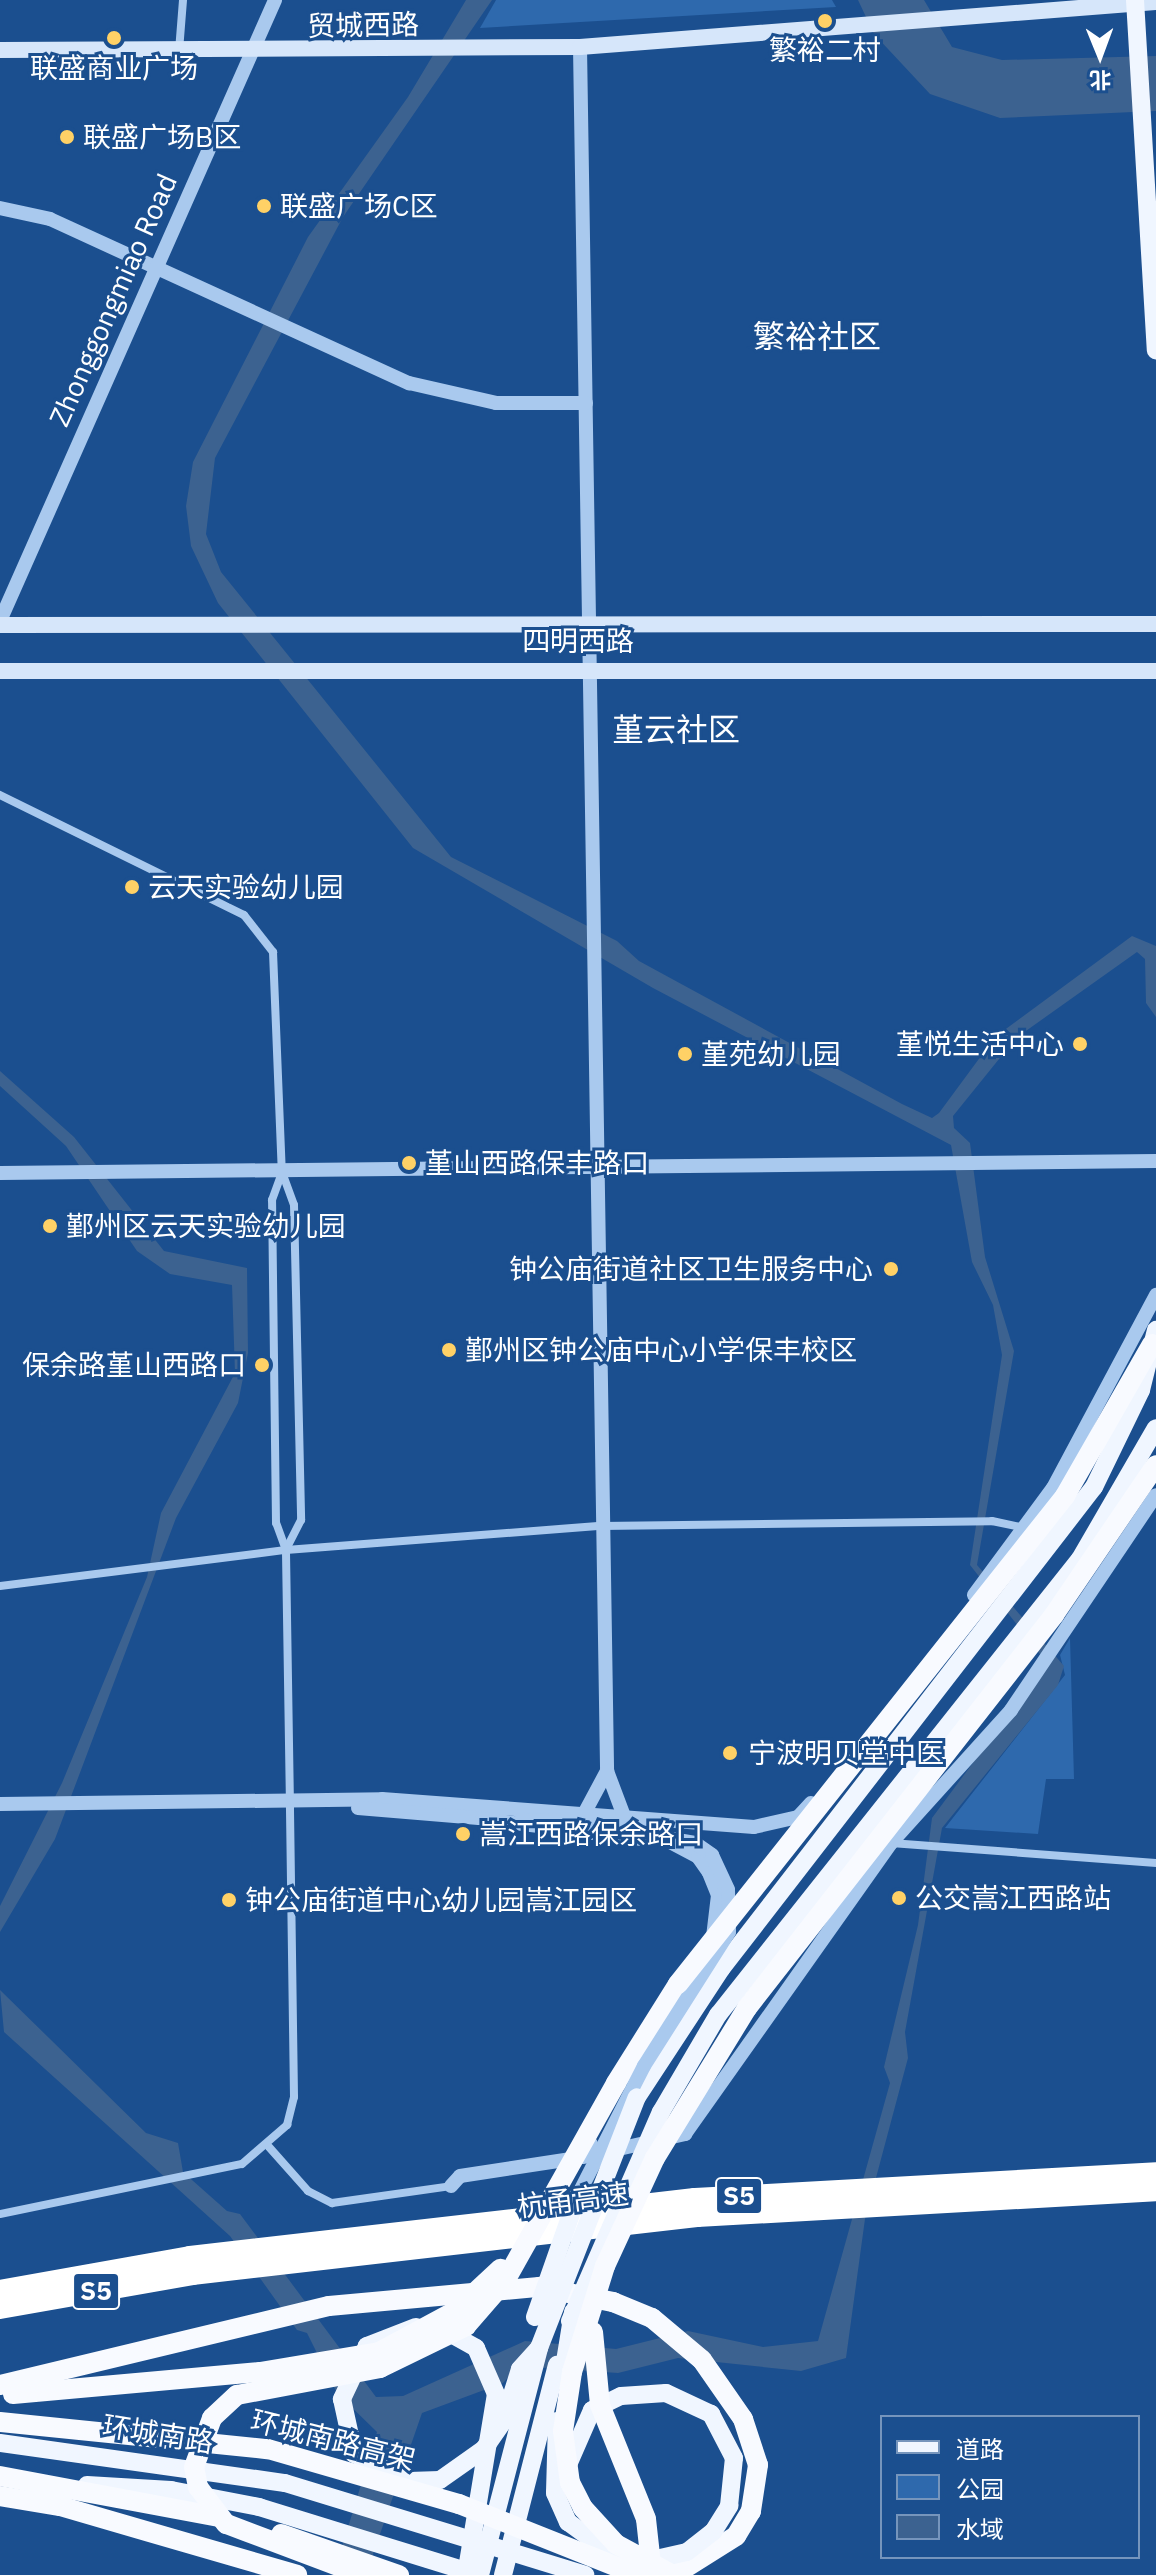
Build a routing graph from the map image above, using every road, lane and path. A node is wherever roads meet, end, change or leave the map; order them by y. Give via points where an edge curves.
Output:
1 (183, 0) edge
2 (275, 0) edge
3 (1135, 1) edge
4 (1156, 2) edge
5 (580, 47) junction
6 (0, 50) edge
7 (179, 52) junction
8 (250, 53) junction
9 (0, 208) edge
10 (156, 265) junction
11 (1156, 350) edge
12 (586, 403) junction
13 (0, 623) edge
14 (590, 624) junction
15 (1156, 624) edge
16 (591, 667) junction
17 (0, 671) edge
18 (1156, 671) edge
19 (0, 795) edge
20 (1156, 1161) edge
21 (596, 1167) junction
22 (282, 1172) junction
23 (0, 1173) edge
24 (1156, 1295) edge
25 (1154, 1337) edge
26 (1156, 1428) edge
27 (1156, 1465) edge
28 (1156, 1495) edge
29 (601, 1526) junction
30 (1024, 1528) junction
31 (286, 1550) junction
32 (0, 1586) edge
33 (607, 1771) junction
34 (290, 1802) junction
35 (0, 1804) edge
36 (585, 1812) junction
37 (0, 1813) edge
38 (624, 1816) junction
39 (482, 1819) junction
40 (891, 1843) junction
41 (1156, 1863) edge
42 (728, 1918) junction
43 (269, 2147) junction
44 (583, 2157) junction
45 (1156, 2173) edge
46 (451, 2186) joint
47 (558, 2187) junction
48 (1156, 2190) edge
49 (577, 2197) joint
50 (0, 2214) edge
51 (327, 2250) junction
52 (191, 2266) junction
53 (600, 2285) junction
54 (0, 2291) edge
55 (0, 2308) edge
56 (573, 2312) junction
57 (539, 2348) junction
58 (0, 2385) edge
59 (0, 2396) edge
60 (0, 2422) edge
61 (0, 2443) edge
62 (0, 2478) edge
63 (0, 2496) edge
64 (477, 2542) junction
65 (556, 2569) edge
66 (473, 2574) edge
67 (297, 2575) edge
68 (362, 2575) edge
69 (399, 2575) edge
70 (503, 2575) edge
71 (585, 2575) edge
72 (637, 2575) edge
73 (652, 2575) edge
74 (673, 2575) edge

1 - 7 street
2 - 8 street, Zhonggongmiao Road
3 - 4 main road, 贸城西路
3 - 5 main road, 贸城西路
3 - 11 main road
5 - 8 main road, 贸城西路
5 - 12 street
6 - 7 main road, 贸城西路
7 - 8 main road, 贸城西路
8 - 10 street, Zhonggongmiao Road
9 - 10 street via 50,219
10 - 12 street via 409,383 496,403
10 - 13 street, Zhonggongmiao Road
12 - 14 street
13 - 14 main road, 四明西路
14 - 15 main road, 四明西路
14 - 16 street
16 - 17 main road, 四明西路
16 - 18 main road, 四明西路
16 - 21 street
19 - 22 street via 258,925 278,974
20 - 21 street
21 - 22 street
21 - 29 street
22 - 23 street
22 - 31 street via 272,1200 276,1523
22 - 31 street via 294,1205 301,1520
24 - 30 street via 1099,1410
25 - 42 highway, bridge via 1065,1496
25 - 57 main road, bridge via 1141,1390 1094,1487 876,1776 721,1969 654,2067 591,2202
26 - 56 main road, bridge via 1080,1559 718,2015 661,2112
27 - 53 highway, bridge via 1054,1615 747,2008 655,2158
28 - 40 street via 1011,1710
29 - 30 street via 992,1521
29 - 31 street
29 - 33 street
30 - 38 street via 862,1748 798,1817 754,1827
31 - 32 street
31 - 34 street
33 - 36 street
33 - 38 street
34 - 35 street
34 - 36 street
34 - 37 street
34 - 39 street
34 - 43 street via 294,2097 287,2125
36 - 38 street
39 - 42 street, bridge via 565,1821 695,1843 721,1873
39 - 44 street via 681,1844 698,1857 718,1895 712,1941
40 - 41 street
40 - 44 street via 685,2134
42 - 47 highway, bridge via 678,1984
42 - 49 street, bridge via 729,1932 644,2066
43 - 46 street via 308,2191 332,2203
43 - 50 street via 242,2164
44 - 46 street via 460,2176
45 - 51 highway, 杭甬高速 / S5 via 695,2199
47 - 59 highway, bridge via 494,2276 455,2311 379,2352 260,2372
47 - 68 highway, bridge via 505,2281 466,2326 380,2368 237,2395 206,2428 196,2448 198,2487 226,2524
48 - 51 highway, 杭甬高速 / S5 via 697,2216
49 - 57 main road, bridge via 535,2317
51 - 52 highway, 杭甬高速 / S5
52 - 54 highway, 杭甬高速 / S5
52 - 55 highway, 杭甬高速 / S5
53 - 73 highway, bridge via 594,2378 646,2519
53 - 74 highway, bridge via 572,2372 563,2431 570,2483 616,2544
56 - 65 main road, bridge via 553,2471 568,2522 591,2541 638,2563 687,2552 713,2532 736,2480 726,2435 711,2414 657,2392 592,2410 576,2437 562,2490
56 - 70 main road, bridge
57 - 64 main road, bridge via 520,2369 504,2420 484,2449 440,2480 383,2472 354,2454 342,2399 360,2355 381,2336 414,2327 464,2338 496,2394
57 - 66 main road, bridge
58 - 74 highway, bridge via 359,2302 539,2287 613,2302 652,2318 702,2360 743,2419 758,2465 751,2511 736,2536
60 - 72 highway, 环城南路高架, bridge via 283,2452 459,2504
61 - 64 main road, 环城南路 via 285,2483
62 - 66 main road, 环城南路 via 171,2490 345,2531
62 - 69 highway, bridge via 186,2507
63 - 67 highway via 75,2510
64 - 65 main road
64 - 66 main road
65 - 71 main road

